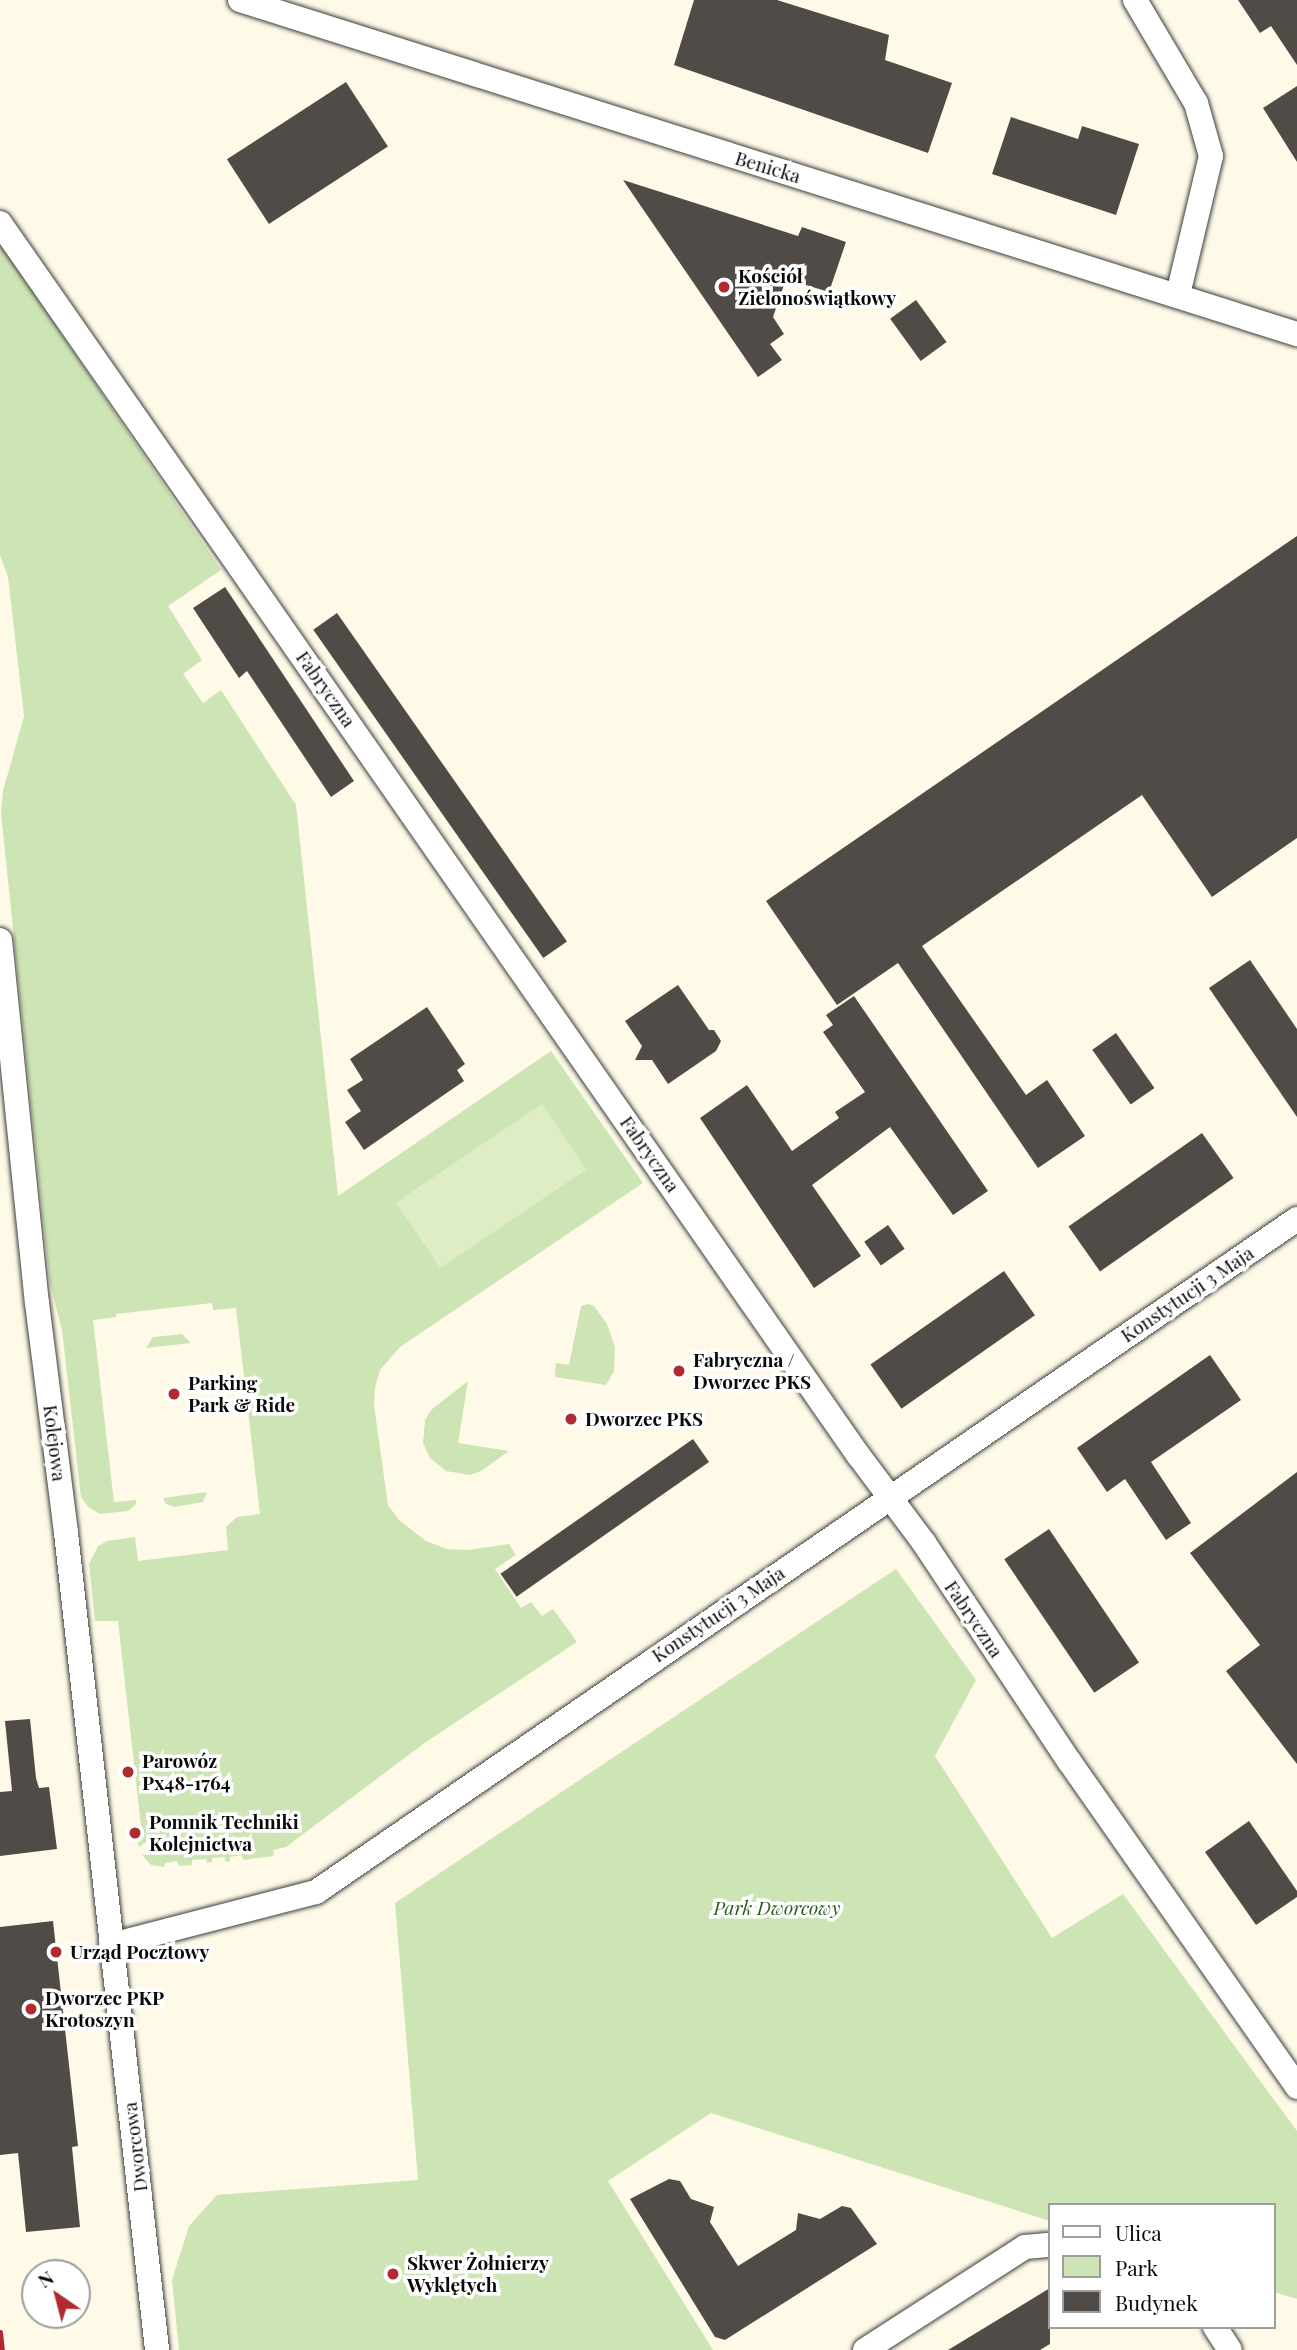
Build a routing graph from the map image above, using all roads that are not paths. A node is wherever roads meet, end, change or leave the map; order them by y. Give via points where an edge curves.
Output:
1 (240, 0) edge
2 (1135, 0) edge
3 (0, 223) edge
4 (1178, 295) junction
5 (1297, 334) edge
6 (0, 940) edge
7 (1297, 1219) edge
8 (891, 1497) junction
9 (111, 1945) junction
10 (1297, 2087) edge
11 (1048, 2245) edge
12 (1216, 2329) edge
13 (157, 2350) edge
14 (865, 2350) edge
15 (1230, 2350) edge

1 - 4 street, Benicka
2 - 4 street via 1196,103 1211,156
3 - 8 street, Fabryczna
4 - 5 street, Benicka
6 - 9 street, Kolejowa
7 - 8 street, Konstytucji 3 Maja
8 - 9 street, Konstytucji 3 Maja via 316,1892
8 - 10 street, Fabryczna
9 - 13 street, Dworcowa
11 - 14 street via 1025,2247
12 - 15 street

